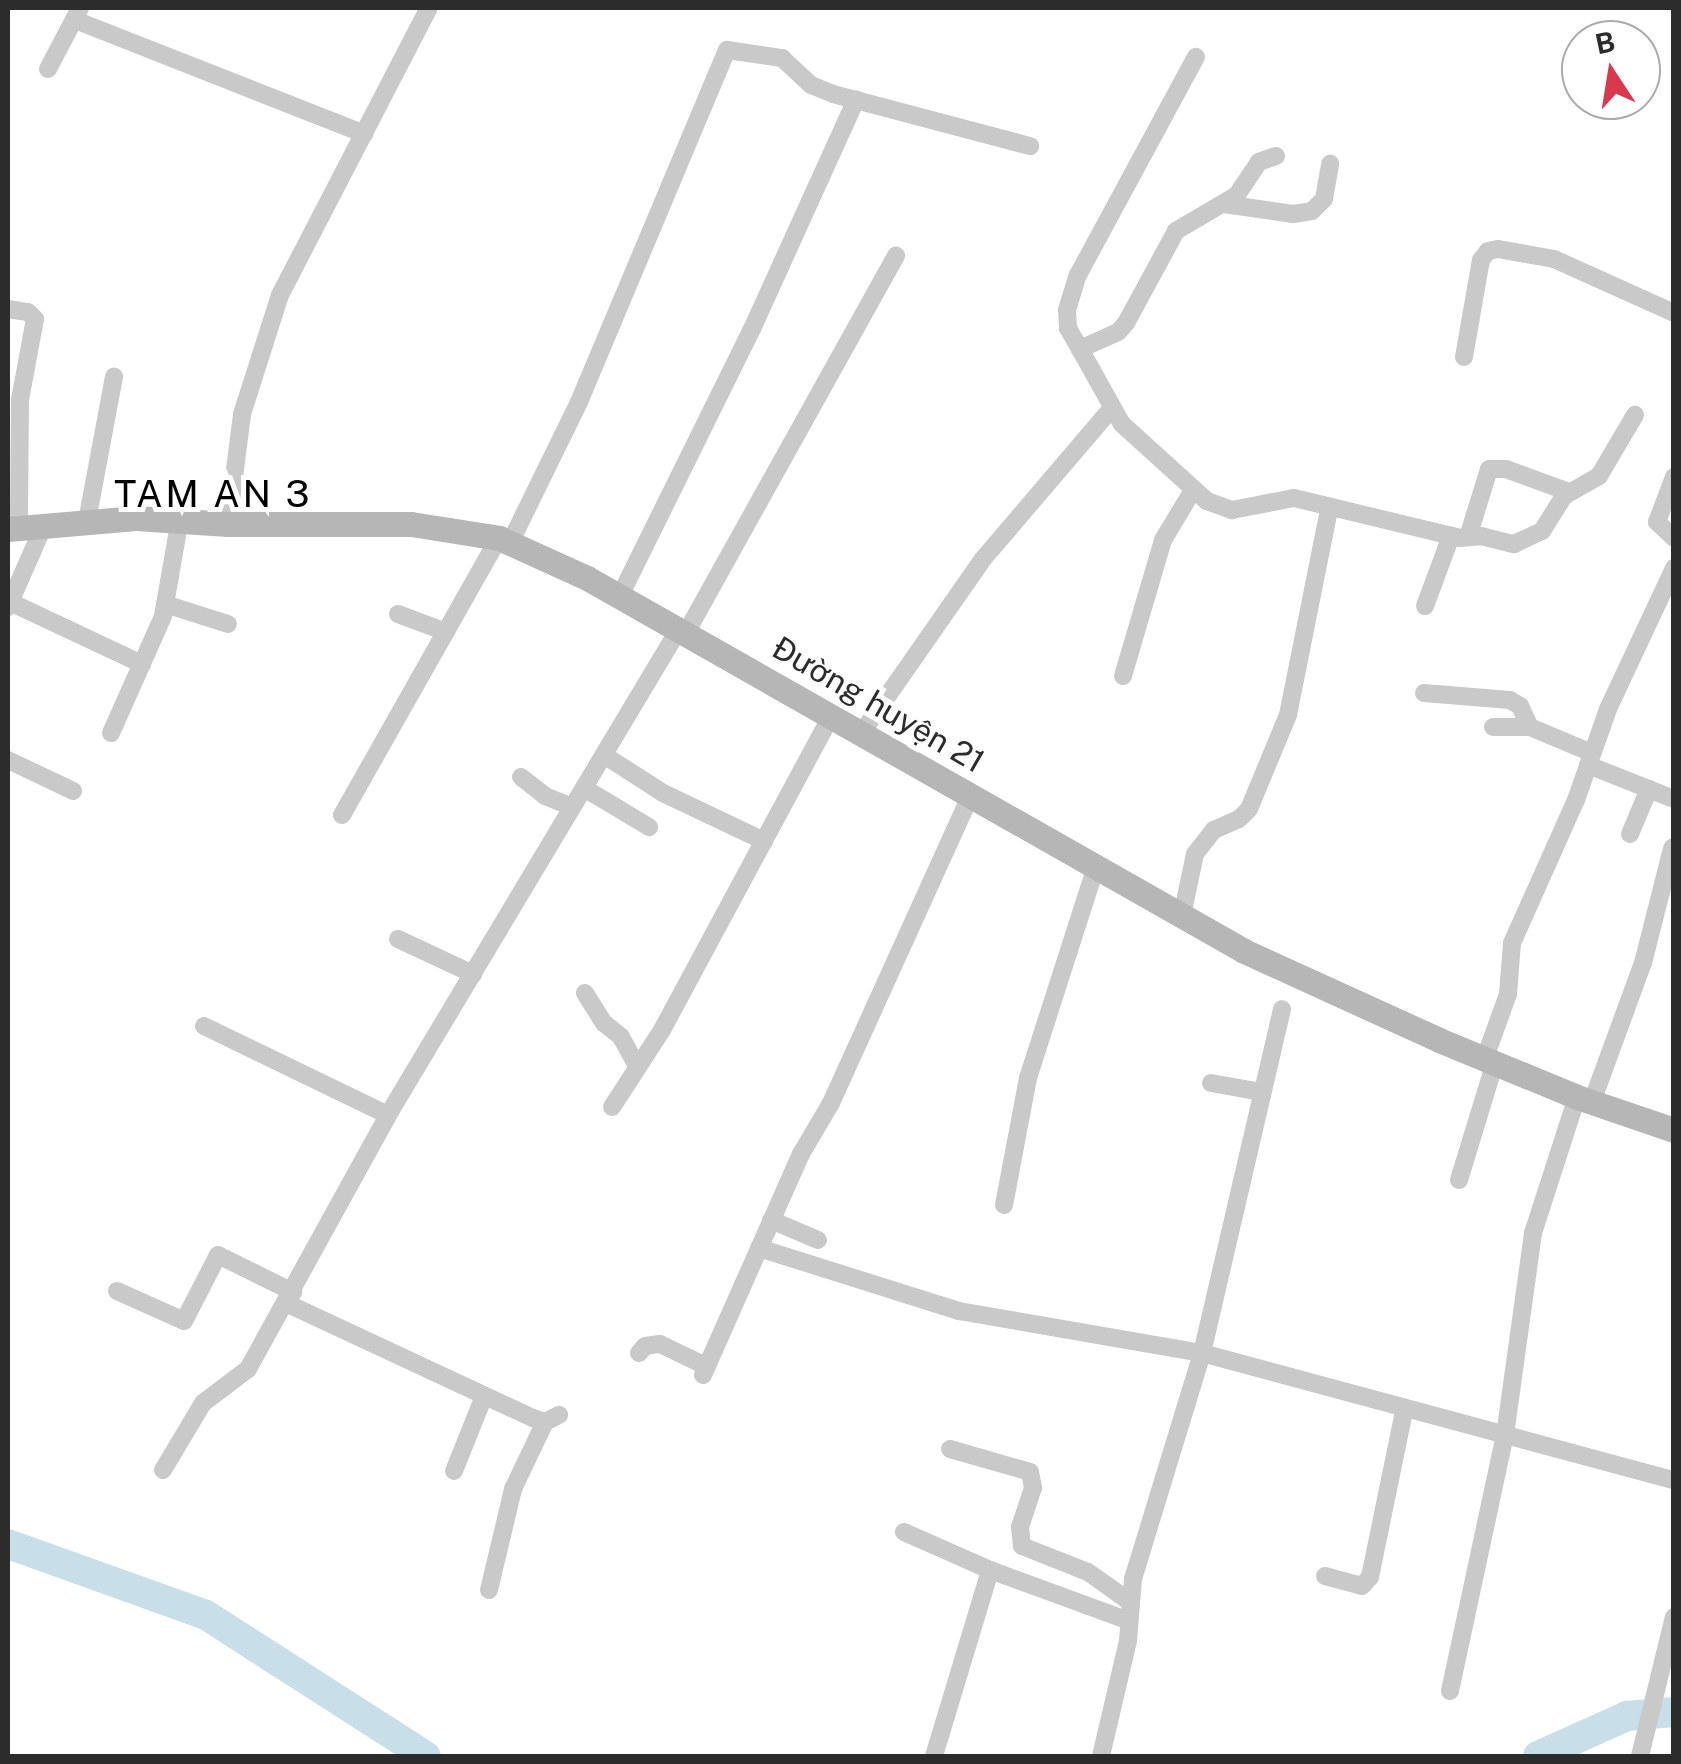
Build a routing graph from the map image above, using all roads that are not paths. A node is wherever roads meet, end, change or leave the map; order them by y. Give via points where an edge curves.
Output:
1 (430, 8) edge
2 (77, 14) edge
3 (1196, 57) dead end
4 (48, 69) dead end
5 (856, 100) junction
6 (364, 134) junction
7 (1030, 146) dead end
8 (1276, 156) dead end
9 (1330, 164) dead end
10 (1224, 204) junction
11 (896, 254) dead end
12 (8, 310) edge
13 (1674, 313) edge
14 (1080, 349) junction
15 (1464, 356) dead end
16 (114, 377) dead end
17 (1111, 409) junction
18 (1635, 415) dead end
19 (1674, 477) edge
20 (1193, 490) junction
21 (1569, 492) junction
22 (1329, 509) junction
23 (180, 519) junction
24 (87, 521) junction
25 (228, 524) junction
26 (23, 526) edge
27 (1460, 536) junction
28 (1674, 538) edge
29 (504, 541) junction
30 (1674, 568) edge
31 (620, 596) junction
32 (165, 604) junction
33 (9, 605) edge
34 (1426, 606) dead end
35 (398, 614) dead end
36 (228, 624) dead end
37 (682, 631) junction
38 (446, 632) junction
39 (142, 664) junction
40 (1123, 676) dead end
41 (1424, 692) dead end
42 (832, 714) junction
43 (1493, 727) dead end
44 (1530, 727) junction
45 (863, 731) junction
46 (111, 734) dead end
47 (604, 755) junction
48 (1590, 759) junction
49 (8, 760) edge
50 (521, 777) dead end
51 (584, 788) junction
52 (1649, 789) junction
53 (73, 791) dead end
54 (971, 795) junction
55 (1674, 798) edge
56 (572, 807) junction
57 (342, 815) dead end
58 (649, 827) dead end
59 (1630, 834) dead end
60 (764, 842) junction
61 (1672, 848) edge
62 (1096, 866) junction
63 (1182, 916) junction
64 (398, 939) dead end
65 (473, 974) junction
66 (584, 992) dead end
67 (1282, 1009) dead end
68 (204, 1026) dead end
69 (1490, 1060) junction
70 (636, 1064) junction
71 (1211, 1083) dead end
72 (1262, 1092) junction
73 (1585, 1099) junction
74 (612, 1107) dead end
75 (388, 1114) junction
76 (1674, 1130) edge
77 (1459, 1180) dead end
78 (1004, 1205) dead end
79 (771, 1220) junction
80 (818, 1240) dead end
81 (759, 1248) junction
82 (117, 1291) dead end
83 (290, 1298) junction
84 (639, 1353) dead end
85 (1202, 1353) junction
86 (484, 1396) junction
87 (1404, 1411) junction
88 (1505, 1435) junction
89 (950, 1450) dead end
90 (162, 1470) dead end
91 (454, 1472) dead end
92 (1674, 1480) edge
93 (904, 1532) dead end
94 (990, 1570) junction
95 (1325, 1576) dead end
96 (489, 1590) dead end
97 (1130, 1611) junction
98 (1674, 1617) edge
99 (1450, 1691) dead end
100 (1641, 1752) edge
101 (934, 1756) edge
102 (1101, 1756) edge

1 - 6 street
2 - 4 street
2 - 6 street
3 - 14 street via 1078,275 1067,310
5 - 7 street
5 - 29 street via 811,84 782,58 733,48 722,54 579,402
5 - 31 street
6 - 25 street via 267,332 242,414
8 - 10 street via 1259,162
9 - 10 street via 1324,198 1312,212
10 - 14 street via 1176,231 1118,332
11 - 37 street
12 - 26 street via 35,319 20,400
13 - 15 street via 1554,260 1498,249 1481,260
14 - 17 street
16 - 24 street
17 - 20 street
17 - 45 street via 984,559
18 - 21 street via 1610,464
19 - 28 street via 1657,522
20 - 22 street via 1232,510 1280,498
20 - 40 street via 1163,540
21 - 27 street via 1532,537 1514,544
21 - 27 street via 1495,466
22 - 27 street
22 - 63 street via 1288,715 1249,809 1214,830 1195,854
23 - 24 street, Đường huyện 21
23 - 25 street, Đường huyện 21
23 - 32 street
24 - 26 street, Đường huyện 21
25 - 29 street, Đường huyện 21 via 411,524
26 - 33 street
27 - 34 street
29 - 31 street, Đường huyện 21
29 - 38 street
30 - 48 street
31 - 37 street, Đường huyện 21
32 - 36 street
32 - 39 street
33 - 39 street
35 - 38 street
37 - 42 street, Đường huyện 21
37 - 47 street
38 - 57 street
39 - 46 street
41 - 44 street via 1510,700
42 - 45 street, Đường huyện 21
42 - 60 street
43 - 44 street
44 - 48 street
45 - 54 street, Đường huyện 21
47 - 51 street
47 - 60 street via 663,793
48 - 52 street
48 - 69 street via 1512,943 1508,994
49 - 53 street
50 - 56 street
51 - 56 street
51 - 58 street
52 - 55 street
52 - 59 street
54 - 62 street, Đường huyện 21
54 - 79 street
56 - 65 street
60 - 70 street via 662,1030
61 - 73 street via 1643,964
62 - 63 street, Đường huyện 21
62 - 78 street via 1028,1078
63 - 69 street, Đường huyện 21 via 1244,951
64 - 65 street
65 - 75 street
66 - 70 street
67 - 72 street
68 - 75 street
69 - 73 street, Đường huyện 21
69 - 77 street
70 - 74 street
71 - 72 street
72 - 85 street
73 - 76 street, Đường huyện 21
73 - 88 street via 1533,1233
75 - 83 street
79 - 80 street
79 - 81 street
81 - 84 street via 704,1371 660,1344
81 - 85 street via 959,1311
82 - 83 street via 184,1321 218,1255
83 - 86 street
83 - 90 street via 248,1369 202,1403
85 - 87 street
85 - 97 street via 1133,1579
86 - 91 street
86 - 96 street via 552,1418 513,1489
87 - 88 street
87 - 95 street via 1370,1576 1362,1586
88 - 92 street
88 - 99 street
89 - 97 street via 1030,1472 1022,1546 1088,1572
93 - 94 street
94 - 97 street
94 - 101 street
97 - 102 street
98 - 100 street

